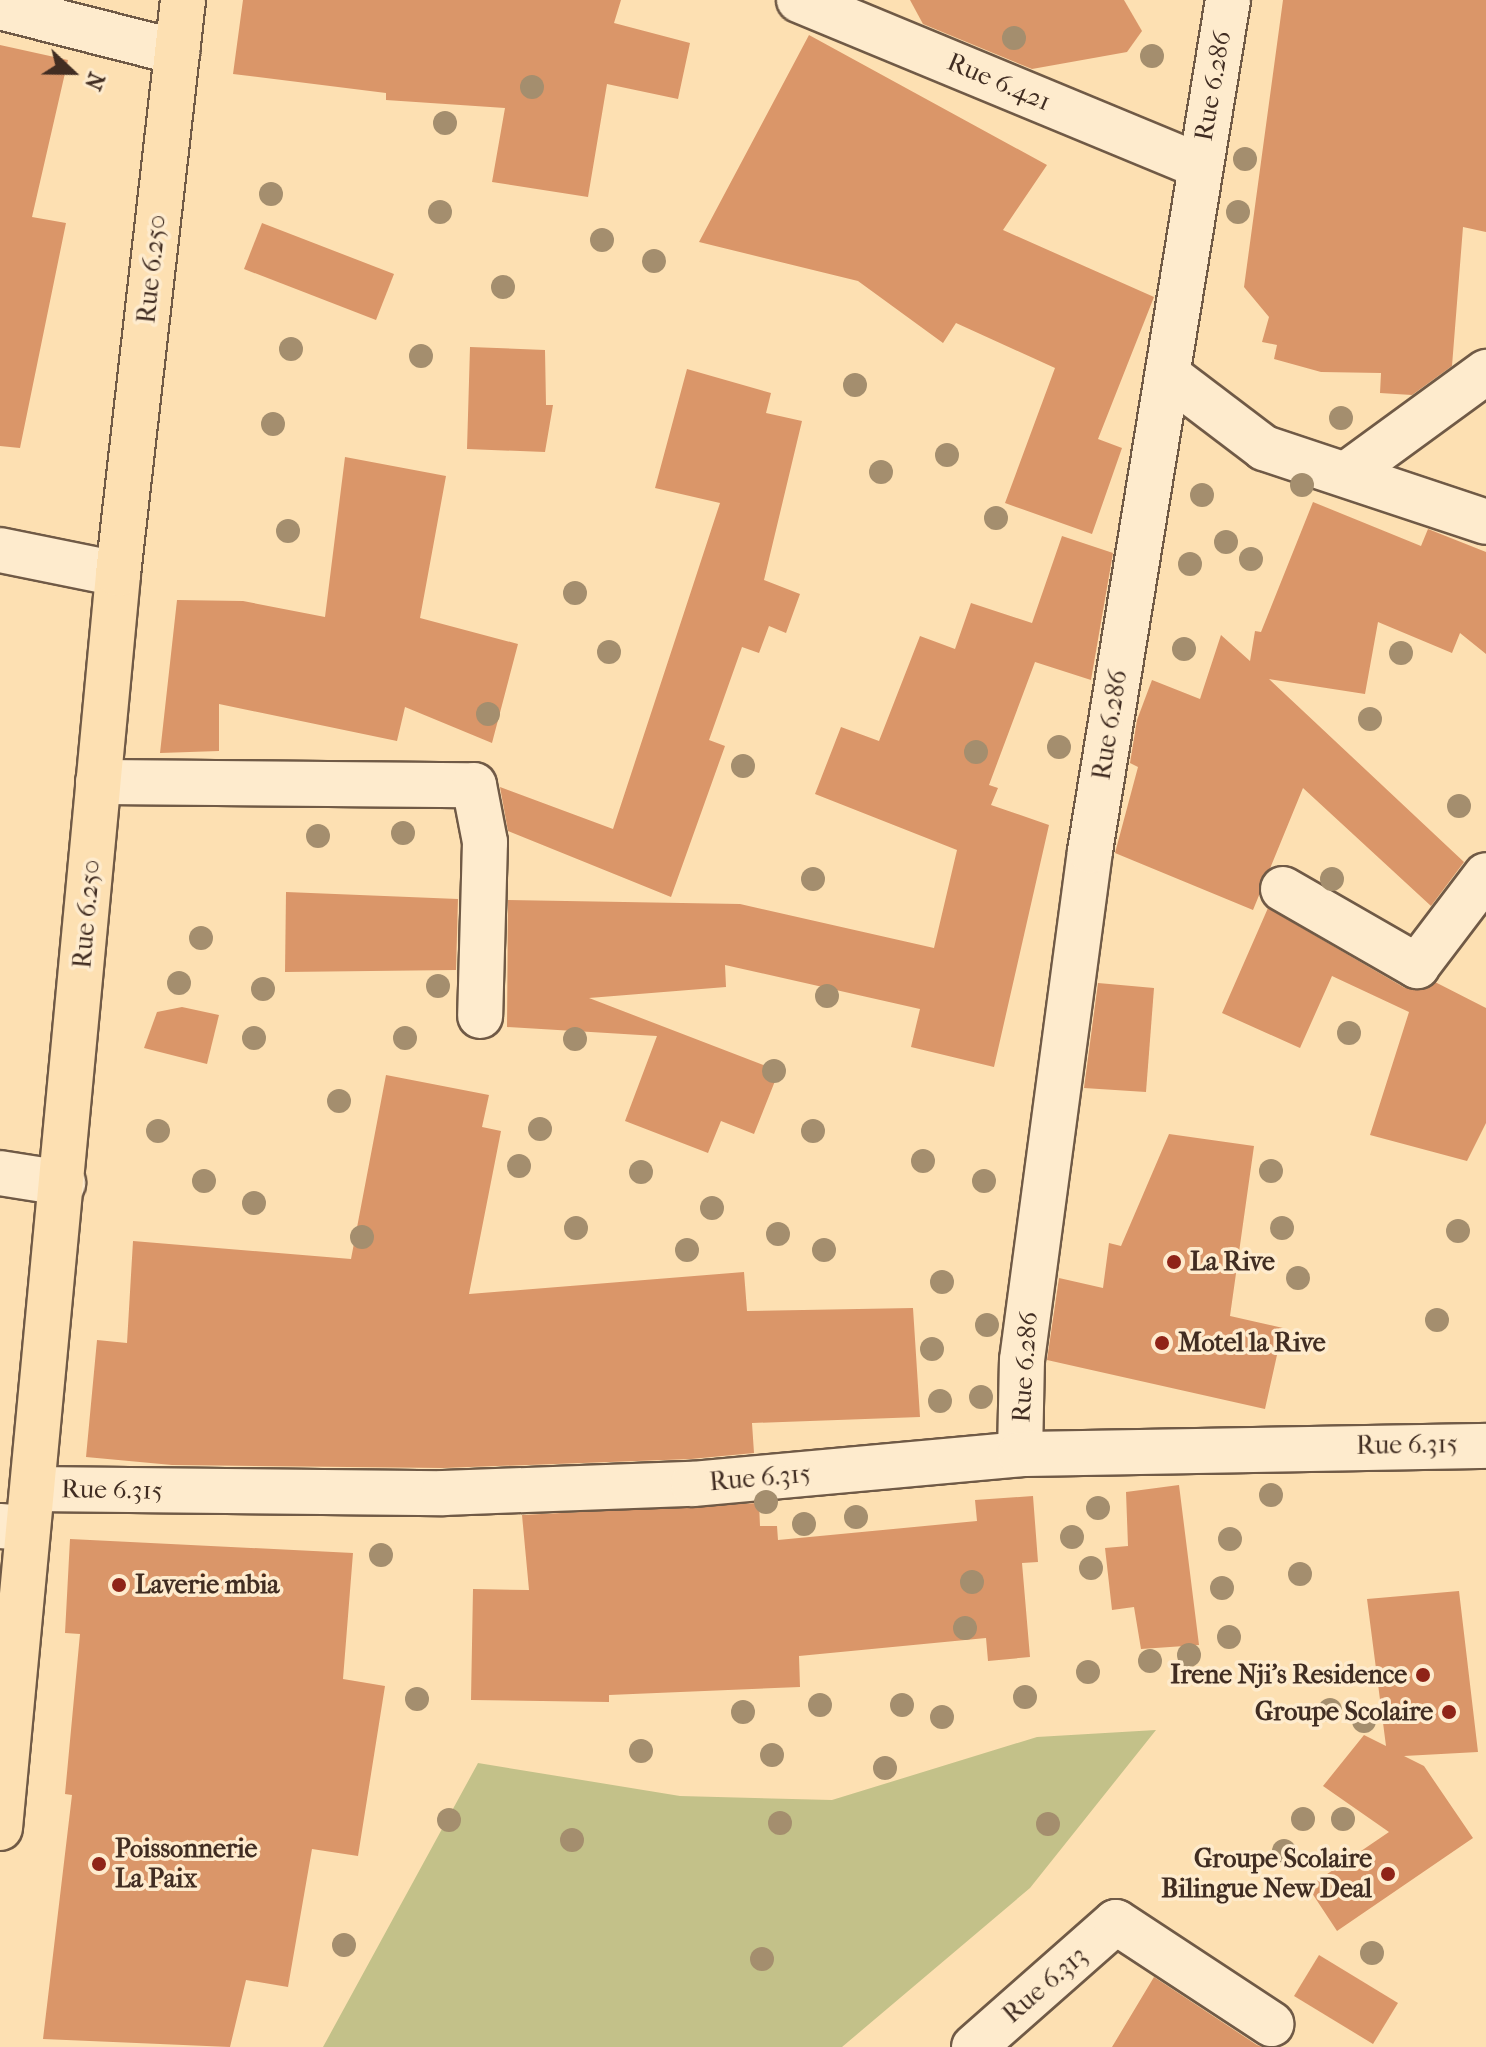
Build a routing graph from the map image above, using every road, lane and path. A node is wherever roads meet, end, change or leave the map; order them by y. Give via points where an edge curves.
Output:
1 (183, 0) edge
2 (799, 0) edge
3 (1228, 0) edge
4 (0, 7) edge
5 (177, 52) junction
6 (1198, 165) junction
7 (1486, 372) edge
8 (1168, 375) junction
9 (1349, 472) junction
10 (1486, 522) edge
11 (0, 550) edge
12 (118, 574) junction
13 (98, 782) junction
14 (1486, 875) edge
15 (1283, 889) dead end
16 (480, 1016) dead end
17 (0, 1173) edge
18 (63, 1183) junction
19 (1469, 1445) edge
20 (1020, 1454) junction
21 (20, 1515) edge
22 (0, 1828) edge
23 (1271, 2024) dead end
24 (974, 2047) edge

1 - 5 main road, Rue 6.250
2 - 6 street, Rue 6.421
3 - 6 street, Rue 6.286
4 - 5 street
5 - 12 main road, Rue 6.250
6 - 8 street, Rue 6.286
7 - 9 street
8 - 9 street via 1264,448
8 - 20 street, Rue 6.286 via 1040,1209 1022,1360
9 - 10 street via 1392,496
11 - 12 street
12 - 13 main road, Rue 6.250
13 - 16 street via 474,785 485,842
13 - 18 main road, Rue 6.250
14 - 15 street via 1417,966
17 - 18 street
18 - 21 main road, Rue 6.250
19 - 20 street, Rue 6.315
20 - 21 street, Rue 6.315 via 693,1484
21 - 22 main road, Rue 6.250
23 - 24 street, Rue 6.313 via 1116,1922

